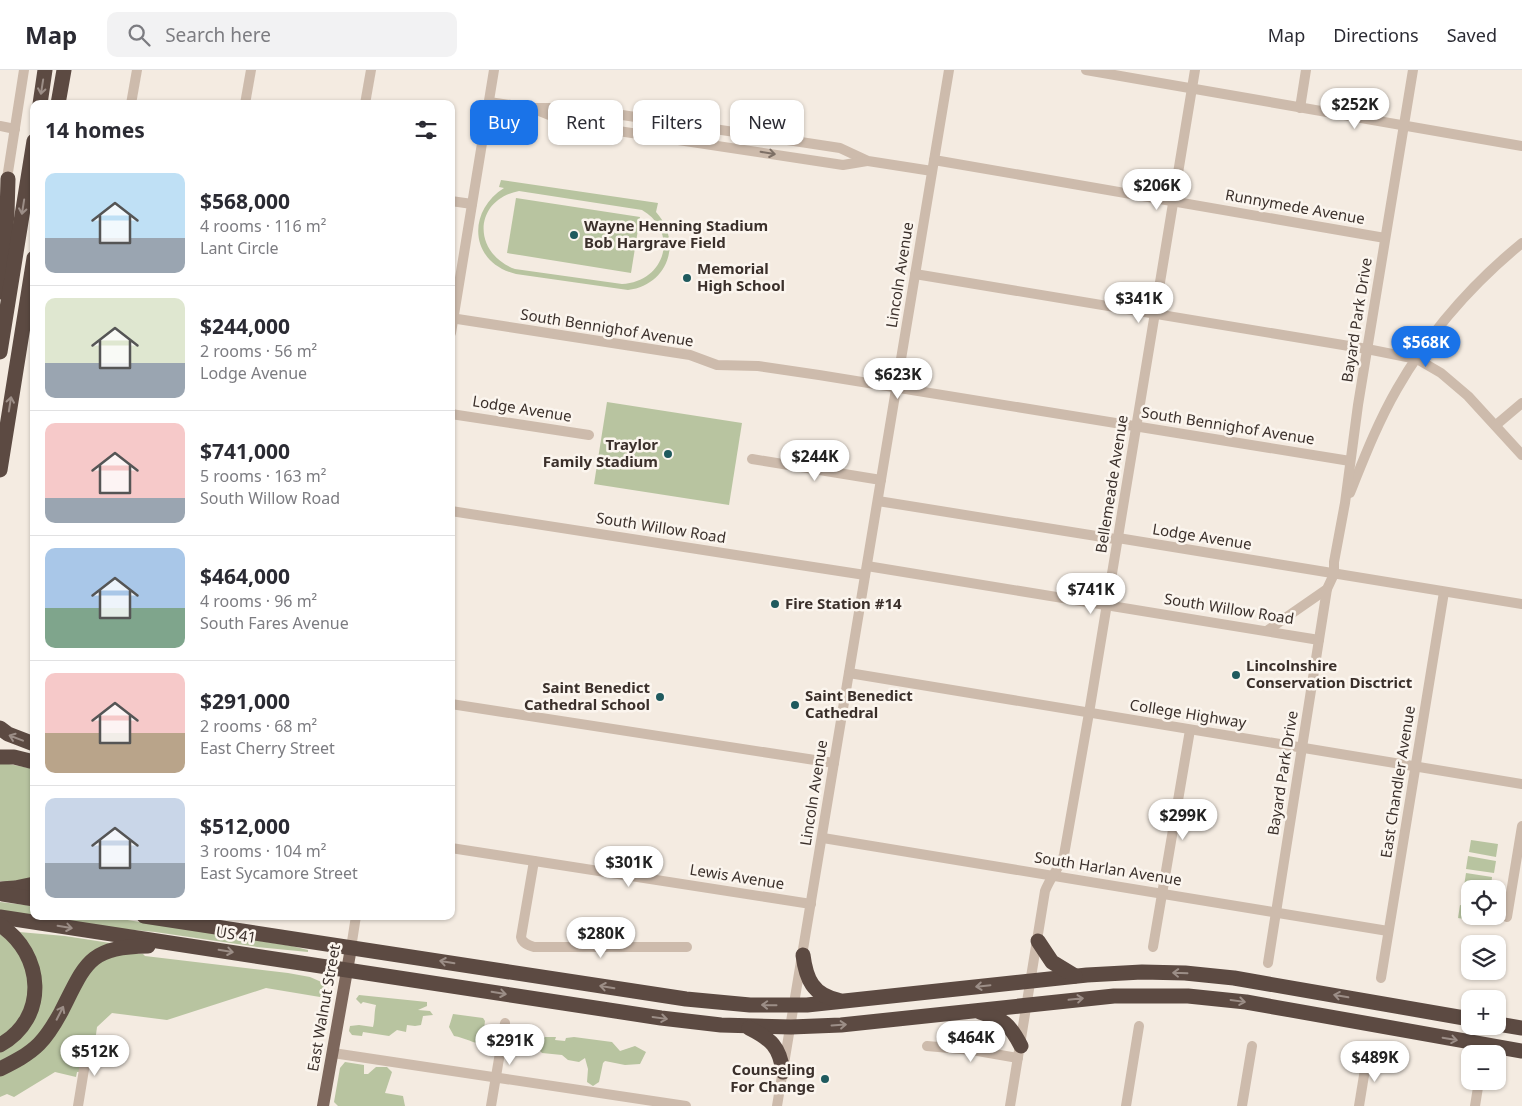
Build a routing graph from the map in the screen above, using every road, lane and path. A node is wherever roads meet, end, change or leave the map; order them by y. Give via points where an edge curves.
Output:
1 (24, 70) edge
2 (45, 70) edge
3 (64, 70) edge
4 (137, 70) edge
5 (251, 70) edge
6 (370, 70) edge
7 (494, 70) edge
8 (949, 70) edge
9 (1086, 70) edge
10 (1195, 70) edge
11 (1306, 70) edge
12 (1413, 70) edge
13 (1192, 89) junction
14 (41, 100) edge
15 (59, 100) edge
16 (132, 100) edge
17 (246, 100) edge
18 (366, 100) edge
19 (489, 100) edge
20 (538, 108) edge
21 (1300, 108) junction
22 (538, 110) edge
23 (0, 126) edge
24 (1404, 126) junction
25 (15, 129) junction
26 (482, 145) edge
27 (1522, 146) edge
28 (934, 160) junction
29 (868, 161) junction
30 (30, 166) edge
31 (932, 171) junction
32 (8, 179) junction
33 (1174, 201) junction
34 (455, 202) edge
35 (472, 204) junction
36 (0, 210) edge
37 (1385, 238) junction
38 (1522, 243) edge
39 (915, 274) junction
40 (30, 283) edge
41 (455, 301) edge
42 (1155, 314) junction
43 (455, 318) edge
44 (1, 344) edge
45 (1367, 349) junction
46 (1416, 359) junction
47 (897, 387) junction
48 (1522, 403) edge
49 (455, 415) edge
50 (1496, 425) junction
51 (1136, 426) junction
52 (589, 435) dead end
53 (1522, 455) edge
54 (752, 459) dead end
55 (1350, 461) junction
56 (0, 470) edge
57 (881, 480) junction
58 (878, 501) junction
59 (1345, 503) junction
60 (455, 511) edge
61 (1118, 538) junction
62 (866, 571) junction
63 (1334, 574) junction
64 (1328, 588) junction
65 (1444, 592) junction
66 (1107, 604) junction
67 (1522, 604) edge
68 (1268, 630) junction
69 (1319, 640) junction
70 (849, 673) junction
71 (455, 705) edge
72 (1089, 713) junction
73 (0, 728) edge
74 (1190, 730) junction
75 (30, 742) edge
76 (1302, 748) junction
77 (0, 757) edge
78 (30, 761) edge
79 (834, 763) junction
80 (1415, 766) junction
81 (1522, 784) edge
82 (1522, 826) edge
83 (822, 838) junction
84 (455, 849) edge
85 (534, 861) junction
86 (1053, 875) junction
87 (30, 885) edge
88 (0, 889) edge
89 (1162, 893) junction
90 (0, 894) edge
91 (30, 898) edge
92 (812, 904) junction
93 (1275, 912) junction
94 (0, 917) edge
95 (1507, 917) dead end
96 (170, 920) edge
97 (210, 920) edge
98 (355, 920) edge
99 (0, 925) edge
100 (1388, 930) junction
101 (280, 937) junction
102 (1038, 941) junction
103 (197, 947) junction
104 (687, 947) dead end
105 (1153, 947) dead end
106 (351, 948) junction
107 (803, 955) junction
108 (1268, 963) dead end
109 (347, 970) junction
110 (1075, 976) junction
111 (1381, 978) dead end
112 (1031, 981) junction
113 (845, 1001) junction
114 (1028, 1004) junction
115 (794, 1005) junction
116 (1389, 1005) junction
117 (974, 1010) junction
118 (1461, 1017) edge
119 (505, 1023) dead end
120 (1506, 1025) edge
121 (1139, 1026) dead end
122 (745, 1027) junction
123 (791, 1027) junction
124 (1385, 1027) junction
125 (1522, 1028) edge
126 (0, 1045) edge
127 (88, 1045) dead end
128 (927, 1046) dead end
129 (1252, 1046) dead end
130 (1522, 1051) edge
131 (1019, 1052) junction
132 (333, 1053) junction
133 (1367, 1057) dead end
134 (0, 1069) edge
135 (783, 1072) junction
136 (496, 1078) junction
137 (1478, 1090) edge
138 (78, 1106) edge
139 (323, 1106) edge
140 (491, 1106) edge
141 (686, 1106) edge
142 (778, 1106) edge
143 (1010, 1106) edge
144 (1126, 1106) edge
145 (1242, 1106) edge
146 (1359, 1106) edge
147 (1475, 1106) edge

1 - 25 street
2 -> 14 highway
3 - 15 highway
4 - 16 street
5 - 17 street
6 - 18 street
7 - 19 street
8 - 28 street, Lincoln Avenue
9 - 13 street
10 - 13 street, Bellemeade Avenue
11 - 21 street
12 - 24 street, Bayard Park Drive
13 - 21 street
13 - 33 street, Bellemeade Avenue
20 - 29 street via 576,108 840,148
21 - 24 street
22 -> 29 street via 572,124 843,164
23 - 25 street
24 - 27 street
24 - 37 street, Bayard Park Drive
25 - 32 street
26 - 35 street
28 - 31 street, Lincoln Avenue
28 - 33 street, Runnymede Avenue
29 - 31 street
30 -> 44 highway
31 - 39 street, Lincoln Avenue
32 - 36 street
32 - 44 highway via 0,292
33 - 37 street, Runnymede Avenue
33 - 42 street, Bellemeade Avenue
34 - 35 street
35 - 41 street
37 - 45 street, Bayard Park Drive
38 - 46 street via 1469,291
39 - 42 street
39 - 47 street, Lincoln Avenue
56 -> 40 highway
42 - 45 street
42 - 51 street, Bellemeade Avenue
43 - 47 street, South Bennighof Avenue via 690,354 718,365 758,366
45 - 46 street
45 - 55 street, Bayard Park Drive
46 - 50 street via 1453,382
46 - 59 street via 1375,432
47 - 51 street, South Bennighof Avenue
47 - 57 street, Lincoln Avenue
48 - 50 street
49 - 52 street, Lodge Avenue
50 - 53 street
51 - 55 street, South Bennighof Avenue
51 - 61 street, Bellemeade Avenue
54 - 57 street
55 - 59 street, Bayard Park Drive
57 - 58 street, Lincoln Avenue
58 - 61 street, Lodge Avenue
58 - 62 street, Lincoln Avenue
59 - 63 street, Bayard Park Drive
60 - 62 street, South Willow Road
61 - 63 street, Lodge Avenue
61 - 66 street, Bellemeade Avenue
62 - 66 street, South Willow Road
62 - 70 street, Lincoln Avenue
63 - 64 street, Bayard Park Drive
63 - 65 street, Lodge Avenue
64 - 68 street
64 - 69 street, Bayard Park Drive
65 - 67 street, Lodge Avenue
65 - 80 street, East Chandler Avenue
66 - 68 street, South Willow Road
66 - 72 street, Bellemeade Avenue
68 - 69 street, South Willow Road
69 - 76 street, Bayard Park Drive
70 - 72 street, College Highway
70 - 79 street, Lincoln Avenue
71 - 79 street
72 - 74 street, College Highway
72 - 86 street, Bellemeade Avenue via 1064,855
75 -> 73 highway
74 - 76 street, College Highway
74 - 89 street
76 - 80 street, College Highway
76 - 93 street, Bayard Park Drive
77 - 78 highway
79 - 83 street, Lincoln Avenue
80 - 81 street, College Highway
80 - 100 street, East Chandler Avenue
82 - 95 street
83 - 86 street, South Harlan Avenue
83 - 92 street, Lincoln Avenue
84 - 85 street, Lewis Avenue
85 - 92 street, Lewis Avenue
85 - 104 street via 521,937 524,943 534,947
86 - 89 street, South Harlan Avenue
86 - 102 street, Bellemeade Avenue via 1045,891
87 - 88 highway
89 - 93 street, South Harlan Avenue
89 - 105 street
90 - 91 highway
92 - 107 street, Lincoln Avenue
93 - 100 street, South Harlan Avenue
93 - 108 street, Bayard Park Drive
94 -> 103 highway, US 41 / US 41
96 - 101 highway, US 41
97 - 101 highway
98 - 106 street, East Walnut Street
99 - 126 highway via 22,945 35,976 33,1000 24,1023 18,1032
100 - 111 street, East Chandler Avenue
101 - 106 highway, US 41
102 - 110 highway via 1052,962
102 - 112 street, Bellemeade Avenue
103 -> 109 highway, US 41 / US 41
134 -> 103 highway via 39,1044 55,1023 82,970 93,959 120,948
106 - 109 main road, East Walnut Street
115 -> 106 highway, US 41 via 686,999
107 - 113 highway via 811,984 821,994
107 - 115 street, Lincoln Avenue
109 -> 122 highway, US 41 via 661,1018
109 - 132 main road, East Walnut Street
110 - 112 highway, US 41
116 -> 110 highway, US 41 via 1220,976 1142,972
112 -> 113 highway, US 41
112 - 114 street, Bellemeade Avenue
113 - 115 highway, US 41
114 - 117 highway, US 41
114 -> 124 highway, US 41 via 1114,996 1188,996 1246,1002
114 - 131 street, Bellemeade Avenue
115 - 123 street, Lincoln Avenue
116 - 118 highway, US 41
116 - 124 highway via 1380,1006 1376,1014 1378,1023
123 -> 117 highway, US 41 via 841,1025
117 - 131 highway via 1003,1021 1014,1032
119 - 136 street
120 - 125 highway
121 - 144 street
122 - 123 highway, US 41
122 - 135 highway via 770,1040 780,1056
123 - 135 street, Lincoln Avenue
124 -> 130 highway, US 41
127 - 138 street
128 - 131 street
129 - 145 street
131 - 143 street, Bellemeade Avenue
132 - 136 street
132 - 139 main road, East Walnut Street
133 - 146 street
135 - 142 street, Lincoln Avenue
136 - 140 street
136 - 141 street
137 - 147 street

